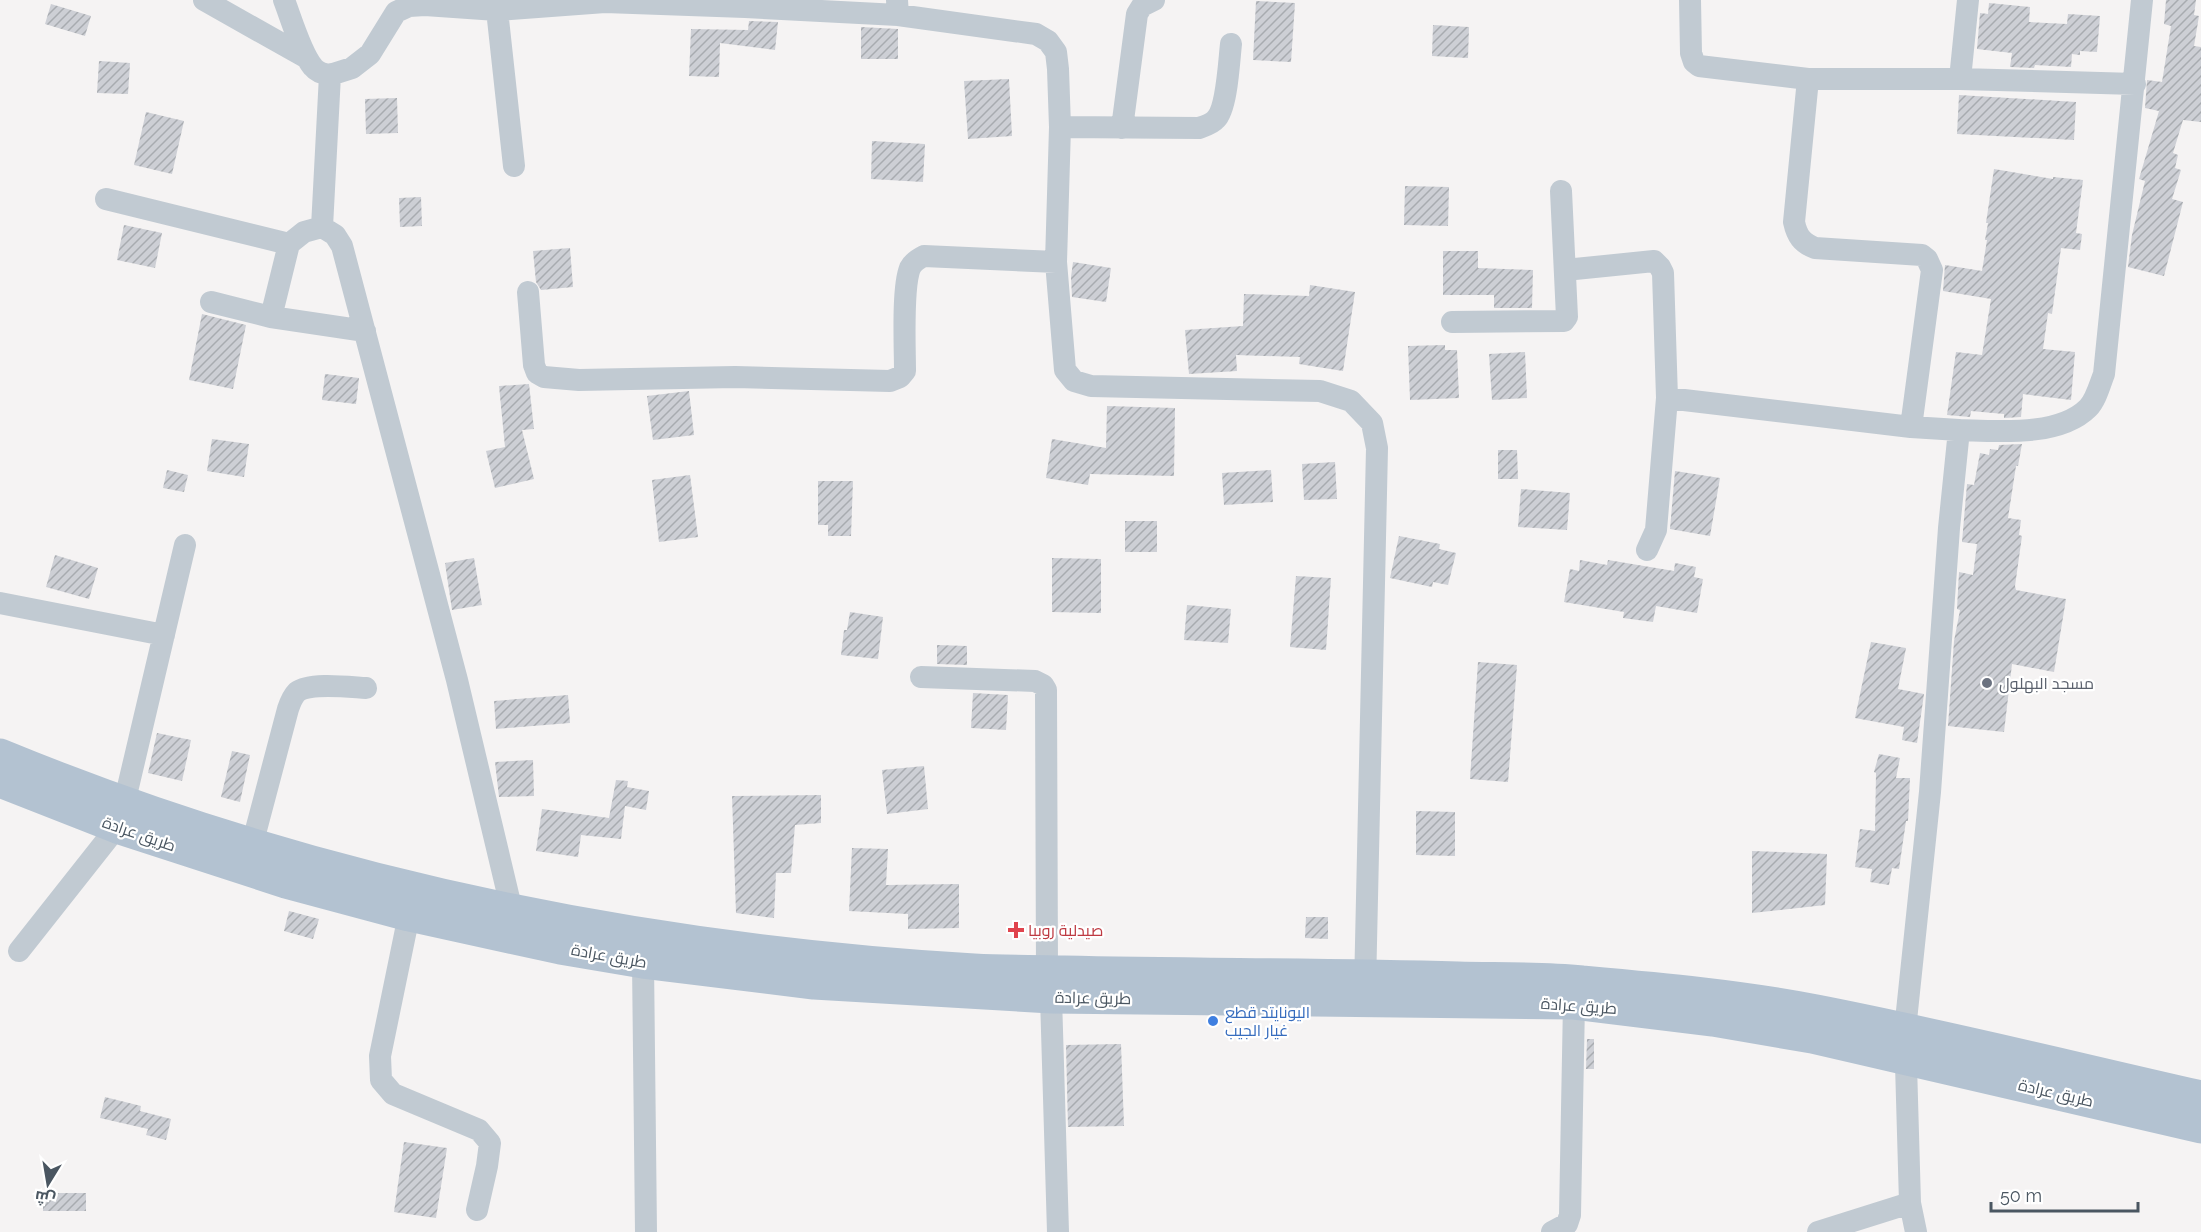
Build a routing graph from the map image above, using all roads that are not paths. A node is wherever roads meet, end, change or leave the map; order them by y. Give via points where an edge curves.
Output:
1 (204, 0) edge
2 (284, 0) edge
3 (1154, 0) edge
4 (1690, 0) edge
5 (1968, 0) edge
6 (2142, 0) edge
7 (898, 7) edge
8 (497, 10) junction
9 (1231, 44) dead end
10 (307, 58) junction
11 (330, 75) junction
12 (1808, 79) junction
13 (1960, 79) junction
14 (2135, 84) junction
15 (1060, 127) junction
16 (1122, 128) junction
17 (514, 165) dead end
18 (1561, 191) dead end
19 (106, 199) dead end
20 (322, 227) junction
21 (289, 244) junction
22 (1056, 262) junction
23 (1565, 270) junction
24 (528, 292) dead end
25 (211, 302) dead end
26 (271, 316) junction
27 (1452, 322) dead end
28 (365, 331) junction
29 (1667, 398) junction
30 (1911, 427) junction
31 (1959, 430) junction
32 (185, 545) dead end
33 (1647, 550) dead end
34 (0, 603) edge
35 (164, 634) junction
36 (921, 677) dead end
37 (366, 688) dead end
38 (0, 755) edge
39 (0, 781) edge
40 (121, 815) junction
41 (252, 845) junction
42 (512, 911) junction
43 (408, 915) junction
44 (19, 951) dead end
45 (643, 962) junction
46 (1049, 984) junction
47 (1365, 988) junction
48 (1574, 1003) junction
49 (1905, 1044) junction
50 (2201, 1098) edge
51 (2201, 1128) edge
52 (1910, 1203) junction
53 (477, 1210) dead end
54 (646, 1232) edge
55 (1058, 1232) edge
56 (1552, 1232) edge
57 (1818, 1232) edge
58 (1916, 1232) edge

1 - 10 street
2 - 10 street
3 - 16 street via 1137,14
4 - 12 street via 1691,54 1699,66
5 - 13 street
6 - 14 street
7 - 8 street via 606,2
7 - 15 street via 1036,34 1048,41 1056,52
8 - 11 street via 409,6 396,12 366,58 352,68
8 - 17 street
9 - 16 street via 1218,118 1199,128
10 - 11 street via 314,69
11 - 20 street
12 - 13 street
12 - 30 street via 1794,222 1804,244 1922,255 1931,265
13 - 14 street
14 - 31 street via 2104,374 2090,406 2072,421 2053,426
15 - 16 street
15 - 22 street
18 - 23 street
19 - 21 street
20 - 21 street via 304,232
20 - 28 street via 335,235 342,246
21 - 26 street
22 - 24 street via 924,256 915,261 907,288 905,371 891,381 544,377 534,365
22 - 47 street via 1065,370 1074,381 1091,386 1320,391 1351,401 1372,423 1377,448
23 - 27 street via 1564,321
23 - 29 street via 1654,261 1660,267
25 - 26 street
26 - 28 street
28 - 42 street via 457,680
29 - 30 street
29 - 33 street via 1656,530
30 - 31 street
31 - 49 street
32 - 35 street
34 - 35 street
35 - 40 street
36 - 46 street via 1035,681 1046,690
37 - 41 street via 314,687 295,694
38 - 40 main road, طريق عرادة
39 - 40 main road, طريق عرادة
40 - 41 main road, طريق عرادة
40 - 43 main road, طريق عرادة via 286,882
40 - 44 street
41 - 42 main road, طريق عرادة via 320,866
42 - 46 main road, طريق عرادة via 647,936 797,956 978,970
43 - 45 main road, طريق عرادة
43 - 53 street via 380,1056 381,1080 393,1094 480,1130 490,1143
45 - 46 main road, طريق عرادة via 814,982
45 - 54 street
46 - 47 main road, طريق عرادة
46 - 55 street
47 - 48 main road, طريق عرادة
47 - 49 main road, طريق عرادة via 1574,981 1812,1010
48 - 49 main road, طريق عرادة via 1812,1037
48 - 56 street via 1569,1215 1567,1224
49 - 50 main road, طريق عرادة
49 - 51 main road, طريق عرادة
49 - 52 street
52 - 57 street
52 - 58 street

